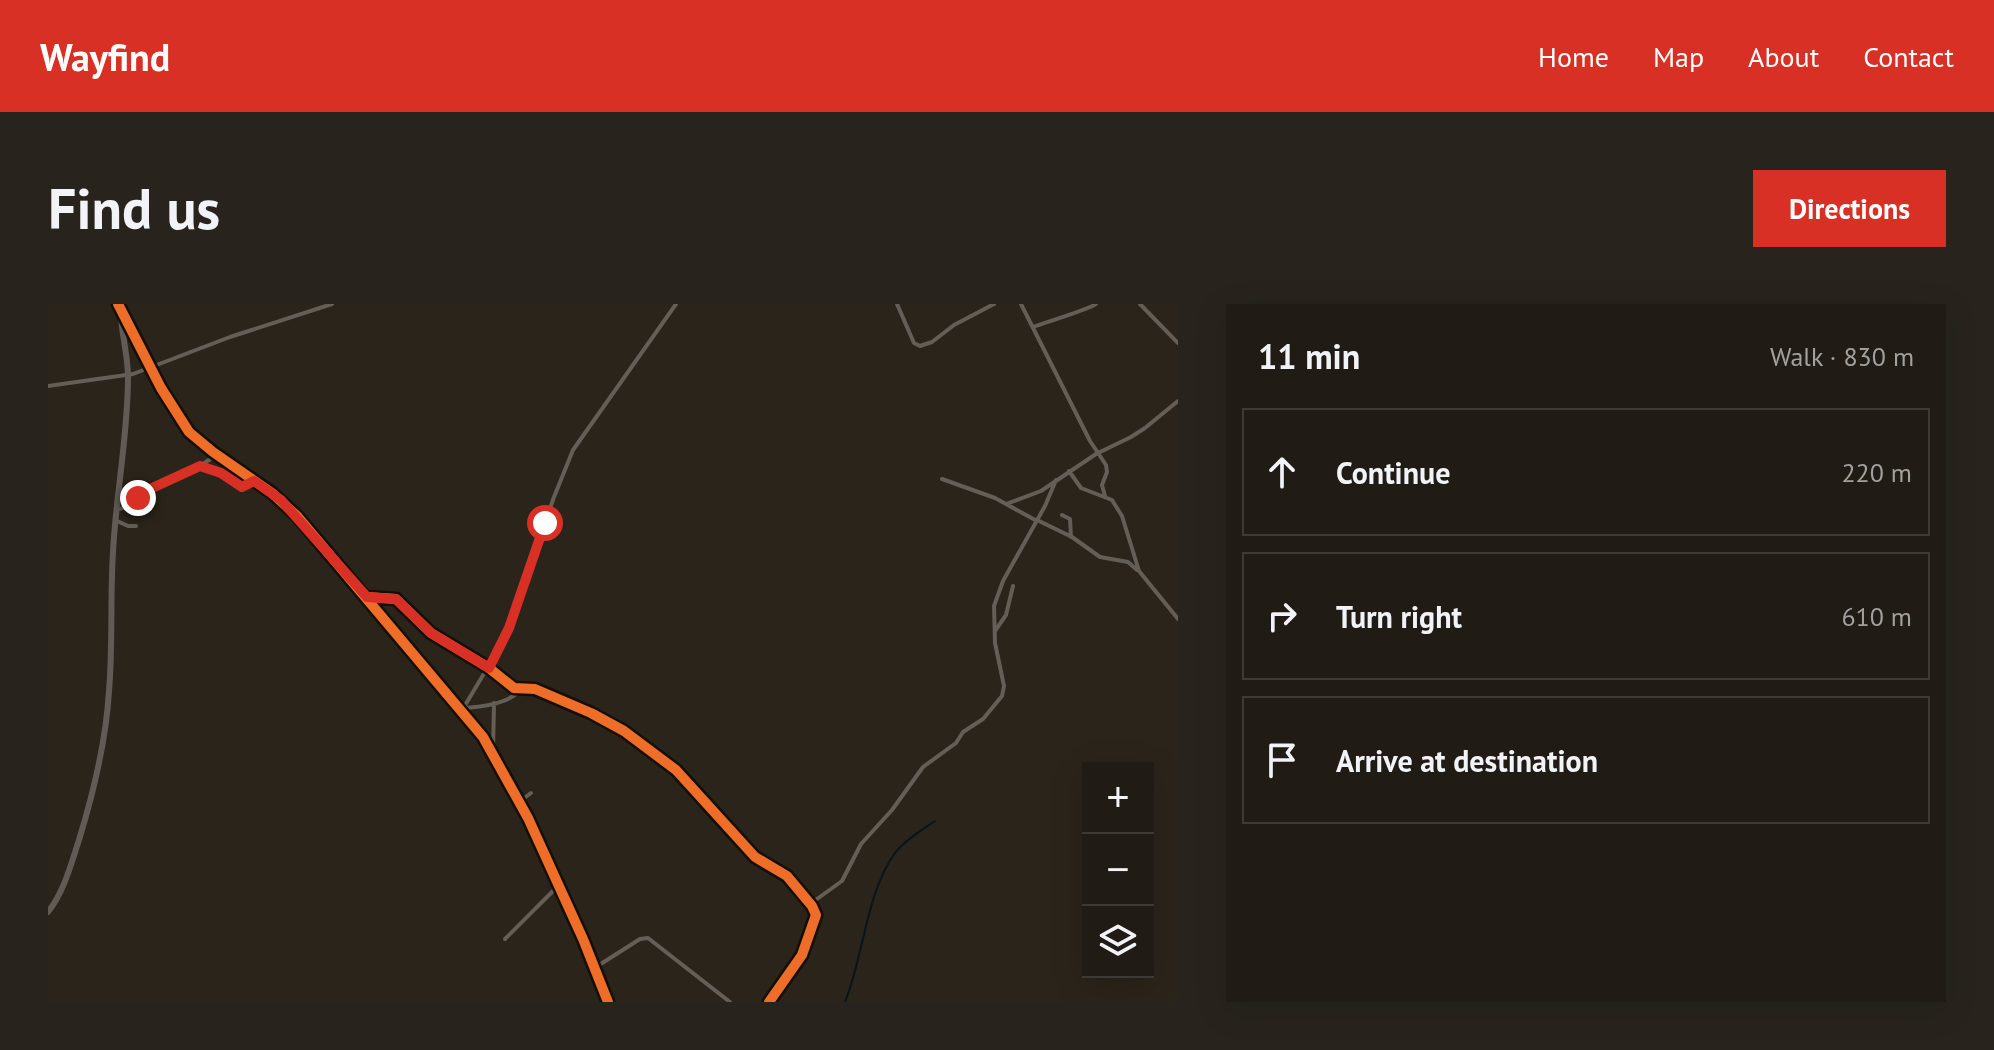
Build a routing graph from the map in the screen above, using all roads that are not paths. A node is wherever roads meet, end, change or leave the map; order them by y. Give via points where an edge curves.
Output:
1 (118, 304) edge
2 (332, 304) edge
3 (676, 304) edge
4 (897, 304) edge
5 (994, 304) edge
6 (1021, 304) edge
7 (1096, 304) edge
8 (1140, 304) edge
9 (121, 313) junction
10 (1033, 327) junction
11 (1178, 343) edge
12 (150, 367) junction
13 (128, 376) junction
14 (48, 386) edge
15 (1178, 401) edge
16 (1098, 453) junction
17 (216, 455) junction
18 (200, 466) junction
19 (1069, 471) junction
20 (942, 479) dead end
21 (1056, 480) junction
22 (254, 481) junction
23 (1105, 496) junction
24 (1006, 504) junction
25 (116, 510) junction
26 (1062, 515) dead end
27 (115, 520) junction
28 (1037, 520) junction
29 (136, 526) dead end
30 (1071, 537) junction
31 (1139, 571) junction
32 (1013, 586) dead end
33 (367, 597) junction
34 (1178, 619) edge
35 (995, 631) junction
36 (489, 668) junction
37 (520, 690) junction
38 (494, 702) junction
39 (463, 708) junction
40 (493, 752) junction
41 (531, 793) dead end
42 (519, 802) junction
43 (558, 886) junction
44 (810, 904) junction
45 (48, 912) edge
46 (505, 939) dead end
47 (595, 968) junction
48 (608, 1002) edge
49 (730, 1002) edge
50 (769, 1002) edge

1 - 9 street
2 - 12 street
3 - 36 street via 573,450 509,628
4 - 5 street via 920,346
6 - 10 street
7 - 10 street
8 - 11 street
9 - 12 street
9 - 13 street
10 - 16 street
12 - 13 street
12 - 17 street via 189,432
13 - 14 street
13 - 25 street
15 - 16 street via 1145,428
16 - 19 street
16 - 23 street via 1108,468 1102,485
17 - 18 street
17 - 22 street
18 - 22 street via 242,487
18 - 25 street
19 - 21 street
19 - 23 street via 1081,488
20 - 24 street
21 - 24 street
21 - 28 street
22 - 33 street via 281,500
23 - 31 street via 1122,516
24 - 28 street
25 - 27 street
26 - 30 street via 1070,519
27 - 29 street
27 - 45 street via 109,694 99,763 74,855
28 - 30 street
28 - 35 street via 997,594
30 - 31 street via 1100,557 1128,562
31 - 34 street
32 - 35 street via 1006,615
33 - 36 street via 396,599 431,633
33 - 39 street
35 - 44 street via 1002,696 983,719 923,767 861,844 842,881
36 - 37 street
36 - 39 street
37 - 38 street
37 - 44 street via 533,689 591,713 669,763 750,852 787,876
38 - 39 street
38 - 40 street
39 - 40 street
40 - 42 street
41 - 42 street
42 - 43 street
43 - 46 street
43 - 47 street
44 - 50 street via 816,915 808,942
47 - 48 street
47 - 49 street via 648,938

